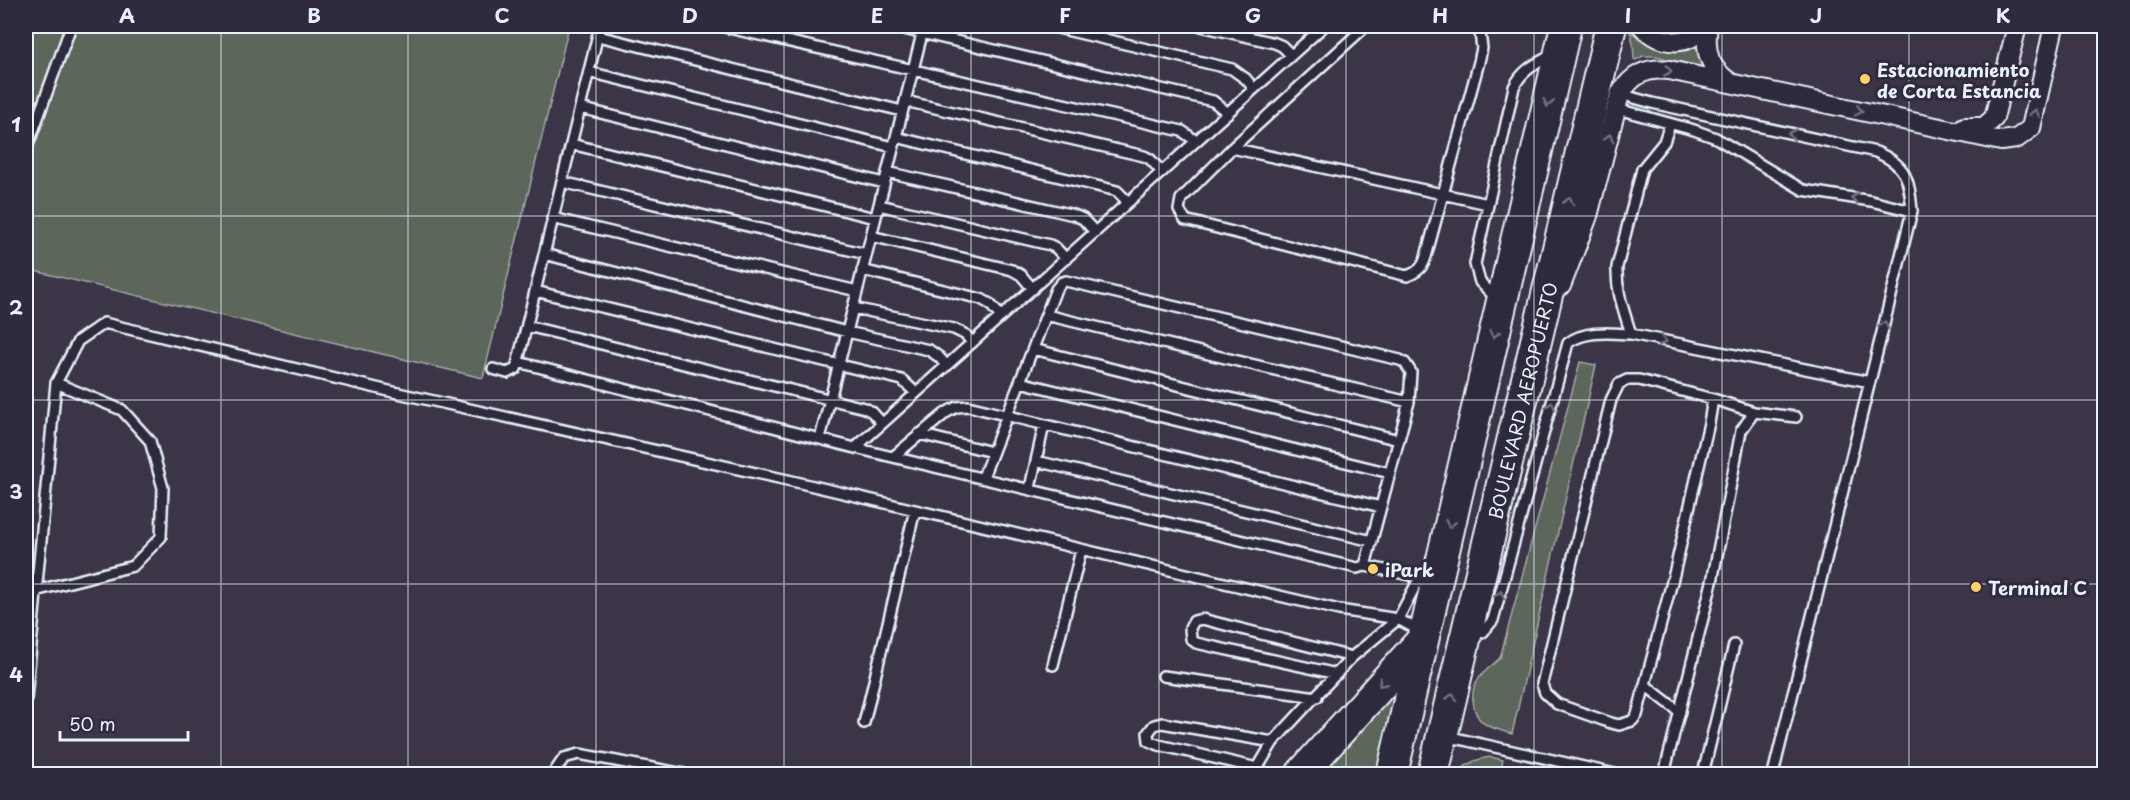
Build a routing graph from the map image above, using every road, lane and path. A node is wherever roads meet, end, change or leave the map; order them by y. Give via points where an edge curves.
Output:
1 (71, 26) edge
2 (600, 26) edge
3 (720, 26) edge
4 (891, 26) edge
5 (1049, 26) edge
6 (1202, 26) edge
7 (1324, 26) edge
8 (1366, 26) edge
9 (1479, 26) edge
10 (1611, 26) edge
11 (1642, 26) edge
12 (1706, 26) edge
13 (2017, 26) edge
14 (2054, 26) edge
15 (923, 29) edge
16 (598, 36) junction
17 (1563, 38) edge
18 (1291, 56) junction
19 (913, 69) junction
20 (589, 72) junction
21 (1745, 87) junction
22 (1254, 89) junction
23 (1607, 95) junction
24 (905, 101) junction
25 (580, 108) junction
26 (902, 111) junction
27 (1228, 113) junction
28 (1670, 124) junction
29 (1929, 126) junction
30 (896, 137) junction
31 (1196, 141) junction
32 (571, 144) junction
33 (893, 147) junction
34 (1232, 148) junction
35 (26, 151) edge
36 (887, 172) junction
37 (1162, 172) junction
38 (562, 182) junction
39 (884, 183) junction
40 (1443, 194) junction
41 (1128, 202) junction
42 (1488, 204) junction
43 (879, 205) junction
44 (1912, 211) junction
45 (552, 218) junction
46 (875, 218) junction
47 (1095, 232) junction
48 (871, 236) junction
49 (544, 254) junction
50 (866, 254) junction
51 (1066, 259) junction
52 (862, 270) junction
53 (1032, 289) junction
54 (535, 291) junction
55 (857, 291) junction
56 (1501, 304) junction
57 (853, 308) junction
58 (1046, 315) junction
59 (1001, 317) junction
60 (527, 326) junction
61 (847, 332) junction
62 (1631, 334) junction
63 (972, 343) junction
64 (1033, 349) junction
65 (518, 362) junction
66 (838, 365) junction
67 (946, 366) junction
68 (493, 369) dead end
69 (1020, 382) junction
70 (1870, 382) junction
71 (56, 383) junction
72 (916, 393) junction
73 (1713, 399) junction
74 (830, 400) junction
75 (1409, 402) junction
76 (1754, 412) junction
77 (1006, 416) junction
78 (1796, 417) dead end
79 (882, 423) junction
80 (1044, 425) junction
81 (919, 434) junction
82 (820, 439) junction
83 (1399, 440) junction
84 (855, 448) junction
85 (992, 452) junction
86 (893, 457) junction
87 (1036, 461) junction
88 (1390, 473) junction
89 (983, 477) junction
90 (1030, 488) junction
91 (1381, 507) junction
92 (915, 510) junction
93 (1372, 541) junction
94 (1081, 550) junction
95 (1365, 566) junction
96 (1429, 579) junction
97 (35, 591) junction
98 (1414, 631) junction
99 (1467, 635) junction
100 (1734, 645) dead end
101 (1352, 657) junction
102 (1053, 665) dead end
103 (1337, 674) junction
104 (1163, 676) dead end
105 (1645, 686) junction
106 (1317, 697) junction
107 (26, 699) edge
108 (1680, 712) junction
109 (864, 723) dead end
110 (1443, 736) junction
111 (1273, 742) junction
112 (1255, 771) edge
113 (553, 774) edge
114 (684, 774) edge
115 (1301, 774) edge
116 (1392, 774) edge
117 (1433, 774) edge
118 (1616, 774) edge
119 (1665, 774) edge
120 (1703, 774) edge
121 (1773, 774) edge

1 - 35 lane
2 - 16 lane
3 - 19 lane
4 - 15 lane
5 - 22 lane via 1232,69
6 - 18 lane via 1275,43
7 - 18 lane
8 - 34 lane
9 - 40 lane via 1479,62
10 - 23 highway, BOULEVARD AEROPUERTO
11 - 12 street via 1656,38 1670,42 1694,36
12 - 21 street via 1712,65 1720,76
13 - 29 street via 1990,124 1977,128
29 -> 14 street via 2001,141 2025,134 2031,128
15 - 19 lane
15 - 27 lane via 1213,101
16 - 20 lane
16 - 26 lane
17 - 42 lane via 1520,75 1514,87
17 -> 56 highway
18 - 22 lane
19 - 24 lane
19 - 31 lane via 1182,131
20 - 25 lane
20 - 33 lane
23 -> 21 street via 1636,75 1658,69
21 -> 29 street
22 - 27 lane
23 - 28 lane
44 -> 23 lane via 1910,188 1898,163 1876,152
99 -> 23 highway, BOULEVARD AEROPUERTO via 1529,372
24 - 26 lane
24 - 37 lane via 1144,156
25 - 32 lane
25 - 39 lane
26 - 30 lane
27 - 31 lane
44 -> 28 lane via 1803,190 1716,138
28 - 62 lane via 1664,142 1642,168 1617,267 1616,283
30 - 33 lane
30 - 41 lane via 1117,191
31 - 37 lane
32 - 38 lane
32 - 46 lane
33 - 36 lane
34 - 40 lane
34 - 40 lane via 1181,199 1179,210 1185,220 1407,276 1422,267
36 - 39 lane
36 - 47 lane via 1074,215
37 - 41 lane
38 - 45 lane
38 - 50 lane
39 - 43 lane
40 - 42 lane
41 - 47 lane
42 - 56 lane via 1475,264 1480,282
43 - 46 lane
43 - 51 lane via 1050,245
70 -> 44 lane
45 - 49 lane
45 - 55 lane
46 - 48 lane
47 - 51 lane
48 - 50 lane
48 - 53 lane via 1012,270
49 - 54 lane
49 - 61 lane
50 - 52 lane
51 - 53 lane
52 - 55 lane
52 - 59 lane via 981,299
53 - 59 lane
54 - 60 lane
54 - 66 lane
55 - 57 lane
56 -> 96 highway
57 - 61 lane
57 - 63 lane via 954,329
58 - 64 lane
58 - 75 lane
58 - 75 lane via 1059,285 1070,282 1400,360 1408,366 1412,380
59 - 63 lane
60 - 65 lane
60 - 74 lane
61 - 66 lane
61 - 67 lane via 929,350
62 -> 70 lane
99 -> 62 lane via 1483,632 1494,620 1568,343 1577,336
63 - 67 lane
64 - 69 lane
64 - 83 lane
65 - 68 lane via 510,373
65 - 82 lane
66 - 72 lane via 902,380
66 - 74 lane
67 - 72 lane
69 - 77 lane
69 - 88 lane
70 - 121 lane
71 - 92 lane via 78,341 104,323
71 - 97 lane
71 - 97 lane via 122,410 150,441 163,488 160,537 133,566
72 - 79 lane
73 - 76 lane
73 - 105 lane
73 - 105 lane via 1639,380 1628,380 1614,391 1542,684 1557,704 1619,725 1637,715
74 - 79 lane via 865,408
74 - 82 lane
75 - 83 lane
76 - 78 lane
76 - 108 lane via 1739,439 1712,582
77 - 80 lane
77 - 81 lane via 963,406 947,412
77 - 85 lane
79 - 84 lane
80 - 87 lane
80 - 91 lane
81 - 85 lane
81 - 86 lane
82 - 84 lane
83 - 88 lane
84 - 86 lane
85 - 89 lane
86 - 89 lane
87 - 90 lane
87 - 93 lane
88 - 91 lane
89 - 90 lane
90 - 95 lane via 1357,568
91 - 93 lane
92 - 94 lane
92 - 109 lane
93 - 95 lane
94 - 98 lane
94 - 102 lane
95 - 96 lane
96 - 98 highway
97 - 107 lane
98 - 101 lane
98 -> 115 highway
98 - 116 highway
110 -> 99 highway, BOULEVARD AEROPUERTO
100 - 120 lane
101 - 103 lane
101 - 103 lane via 1202,619 1194,621 1190,628 1191,639 1196,643
103 - 106 lane
104 - 106 lane
105 - 108 lane
106 - 111 lane
108 - 119 lane
110 - 117 highway, BOULEVARD AEROPUERTO
110 - 118 lane
111 - 112 lane
111 - 112 lane via 1162,723 1154,725 1148,733 1149,741 1159,745
113 - 114 lane via 564,758 579,754

